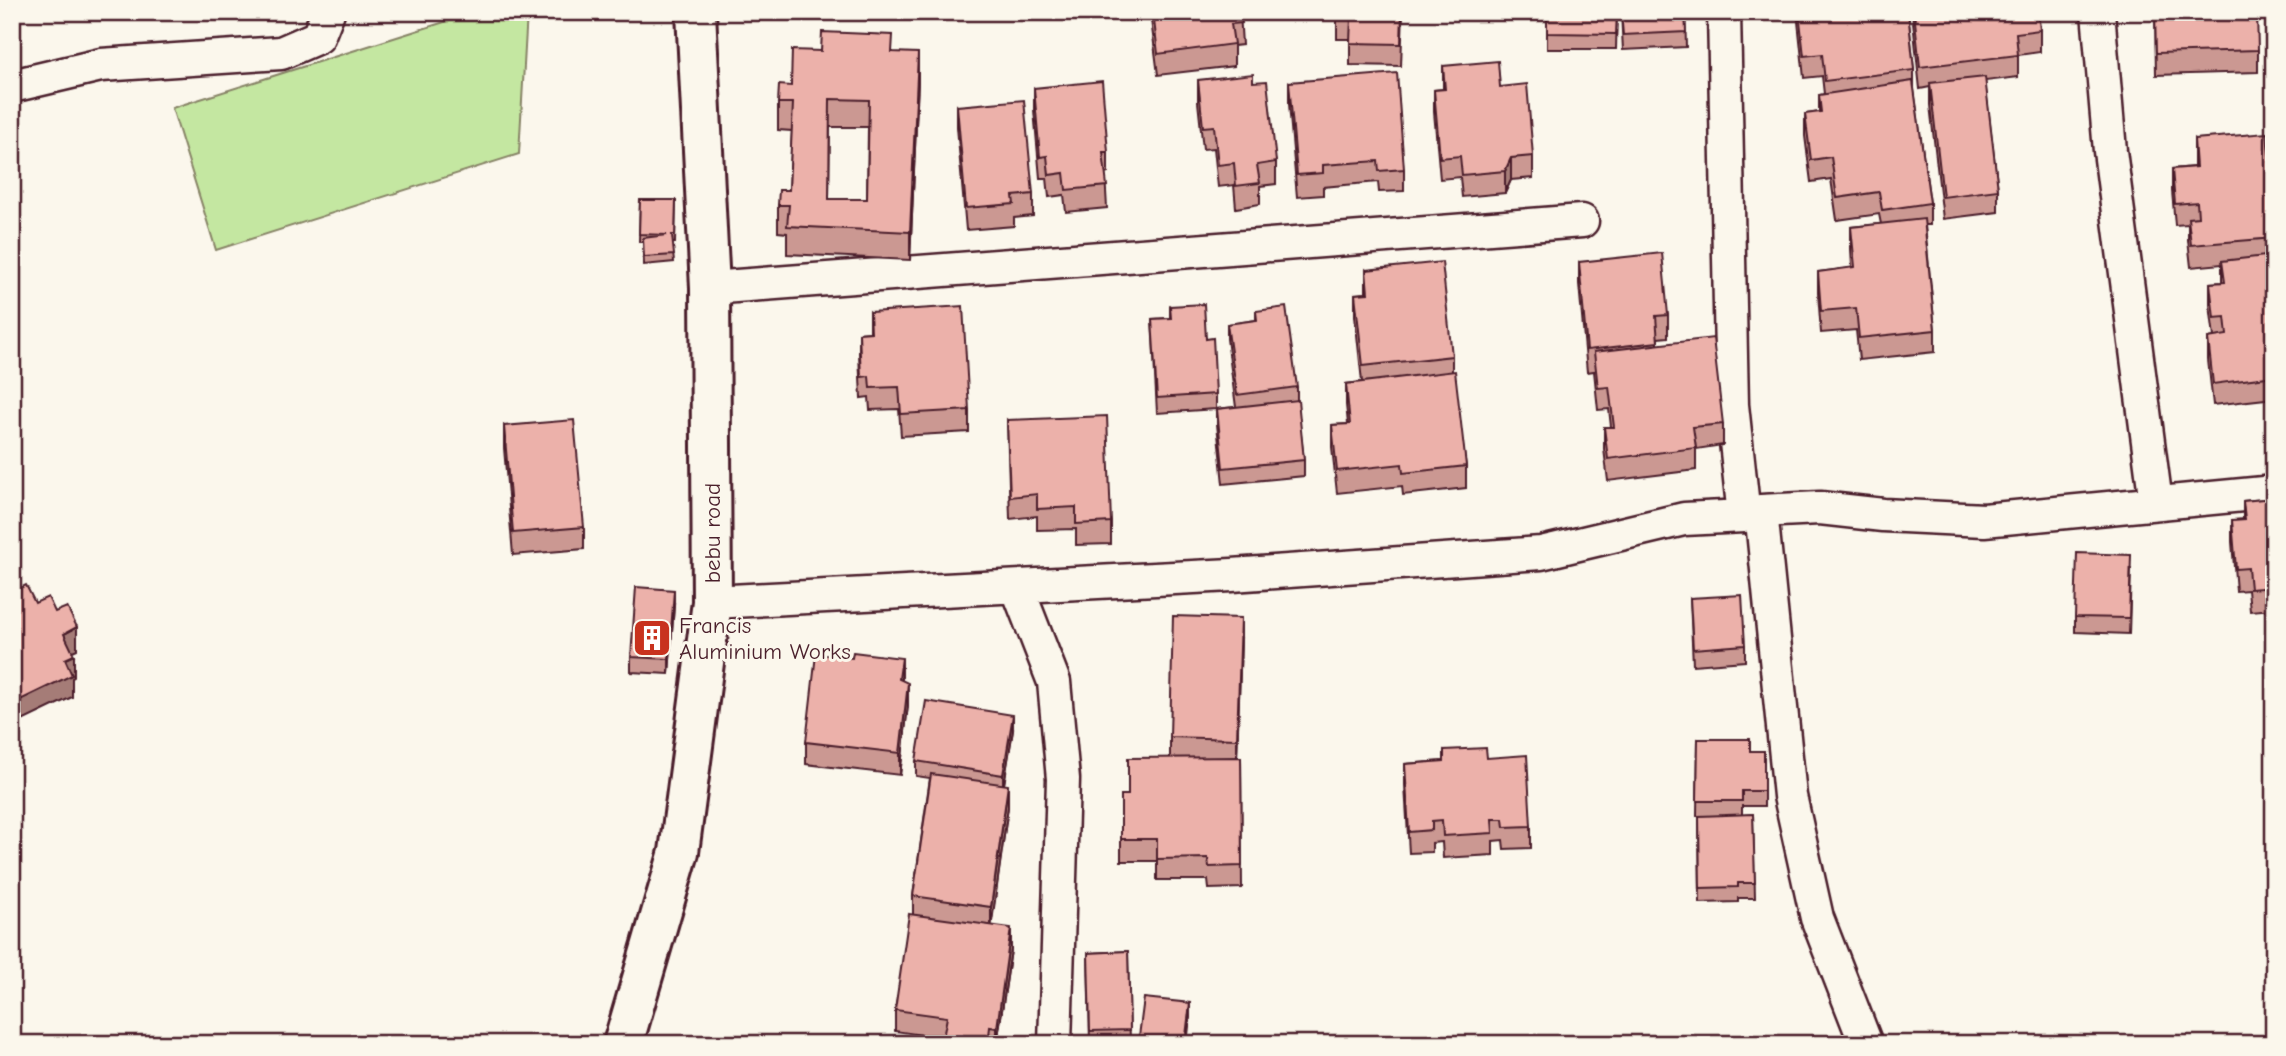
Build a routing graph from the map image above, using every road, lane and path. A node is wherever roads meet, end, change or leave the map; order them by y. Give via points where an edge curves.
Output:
1 (328, 12) edge
2 (696, 12) edge
3 (1724, 12) edge
4 (2098, 12) edge
5 (12, 86) edge
6 (1582, 221) dead end
7 (710, 288) junction
8 (2274, 492) edge
9 (2156, 503) junction
10 (1753, 514) junction
11 (1017, 587) junction
12 (712, 602) junction
13 (623, 1044) edge
14 (1055, 1044) edge
15 (1866, 1044) edge

1 - 5 street via 318,37 281,53 101,65
2 - 7 street, bebu road
3 - 10 street via 1732,405
4 - 9 street via 2110,151
6 - 7 street
7 - 12 street, bebu road
8 - 9 street
9 - 10 street via 1984,520 1820,508
10 - 11 street via 1684,519 1541,553
10 - 15 street via 1790,796 1817,918
11 - 12 street
11 - 14 street via 1054,682 1063,779
12 - 13 street, bebu road via 679,852

